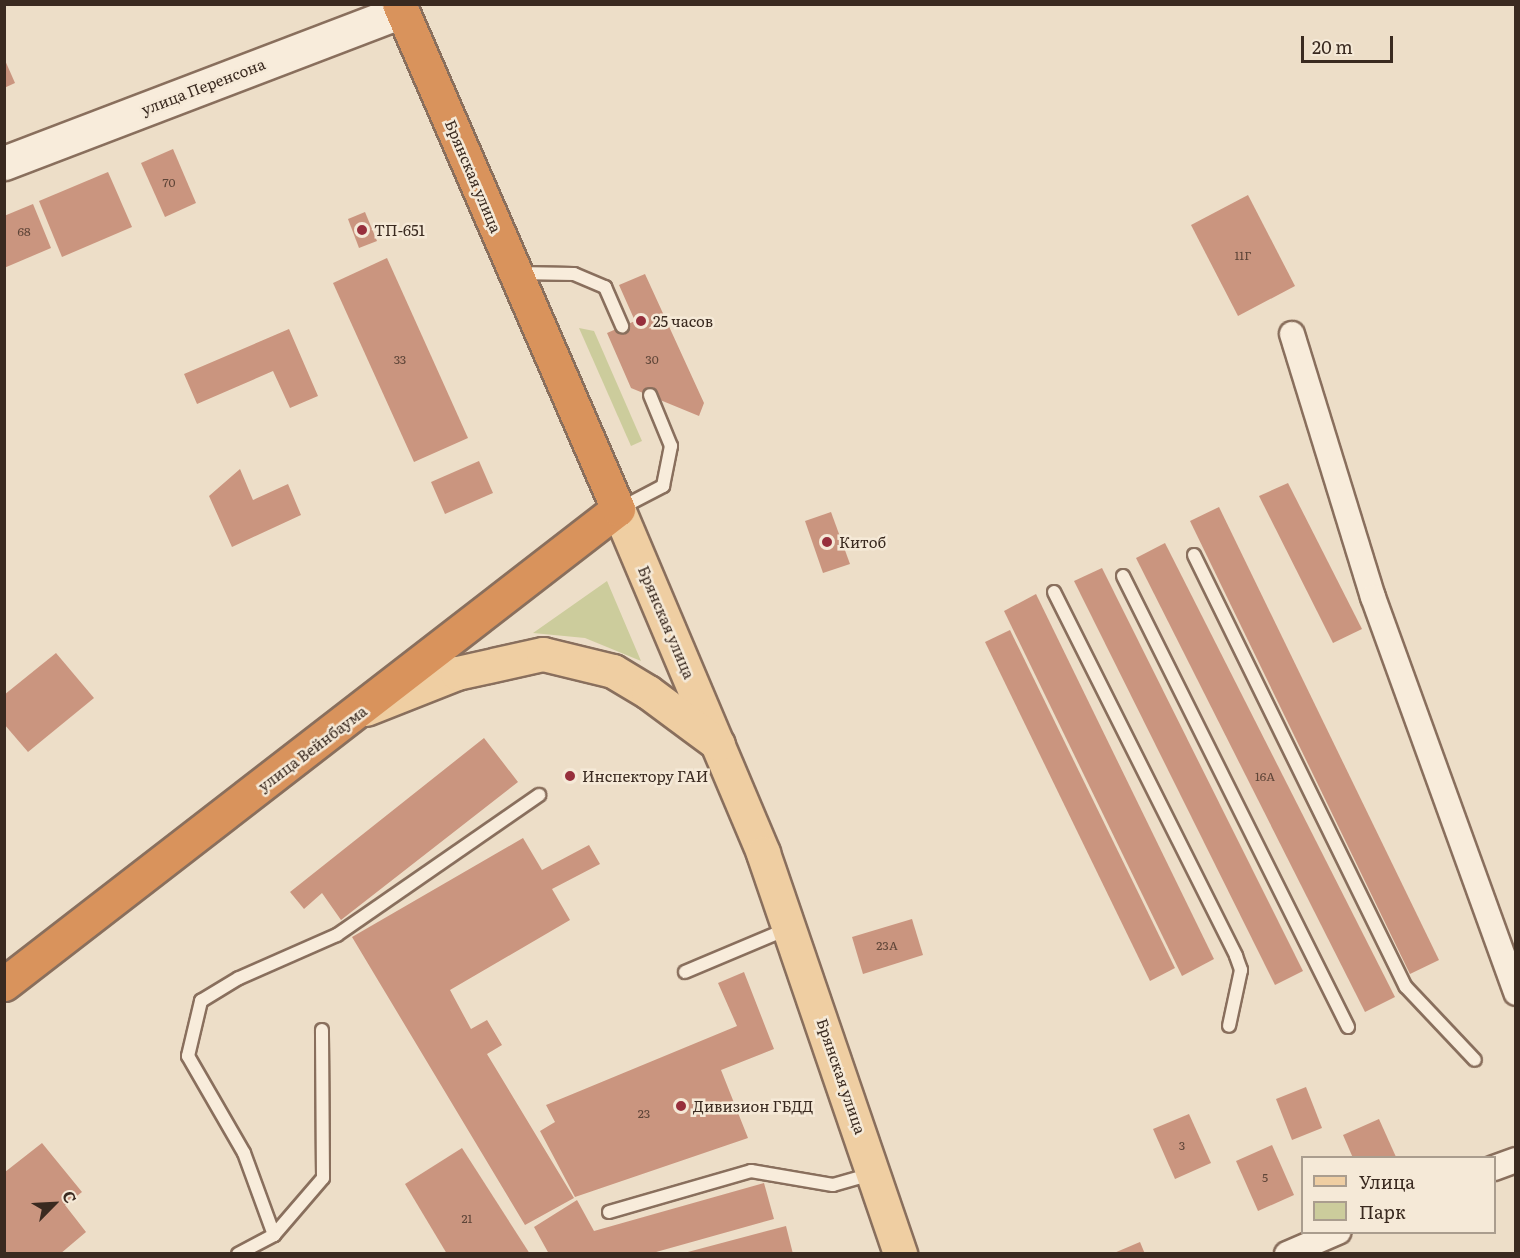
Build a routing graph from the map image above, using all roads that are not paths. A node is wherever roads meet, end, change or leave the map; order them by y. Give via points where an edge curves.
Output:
1 (401, 8) edge
2 (4, 163) edge
3 (515, 273) junction
4 (622, 327) dead end
5 (1292, 334) dead end
6 (651, 394) dead end
7 (618, 509) junction
8 (1194, 555) dead end
9 (1123, 576) dead end
10 (1054, 592) dead end
11 (362, 710) junction
12 (719, 745) junction
13 (539, 795) dead end
14 (790, 928) junction
15 (685, 972) dead end
16 (4, 984) edge
17 (1515, 993) edge
18 (1229, 1026) dead end
19 (1348, 1027) dead end
20 (322, 1030) dead end
21 (1475, 1060) dead end
22 (1515, 1160) edge
23 (1496, 1167) edge
24 (875, 1173) junction
25 (609, 1212) dead end
26 (1336, 1234) edge
27 (274, 1235) junction
28 (238, 1254) edge
29 (900, 1254) edge
30 (1287, 1254) edge

1 - 2 street, улица Перенсона
1 - 3 highway, Брянская улица
3 - 4 lane via 574,274 605,287
3 - 7 highway, Брянская улица
5 - 17 street via 1373,597
6 - 7 lane via 671,446 663,486
7 - 11 highway, улица Вейнбаума
7 - 12 main road, Брянская улица
8 - 21 lane via 1406,987
9 - 19 lane
10 - 18 lane via 1236,956 1241,970
11 - 12 main road via 457,673 543,654 613,671
11 - 16 highway, улица Вейнбаума
12 - 14 main road, Брянская улица
13 - 27 lane via 338,935 239,978 201,1001 188,1056 244,1153
14 - 15 lane
14 - 24 main road, Брянская улица
20 - 27 lane via 323,1178
22 - 23 street
24 - 25 lane via 833,1185 751,1171
24 - 29 main road, Брянская улица
26 - 30 street
27 - 28 lane

